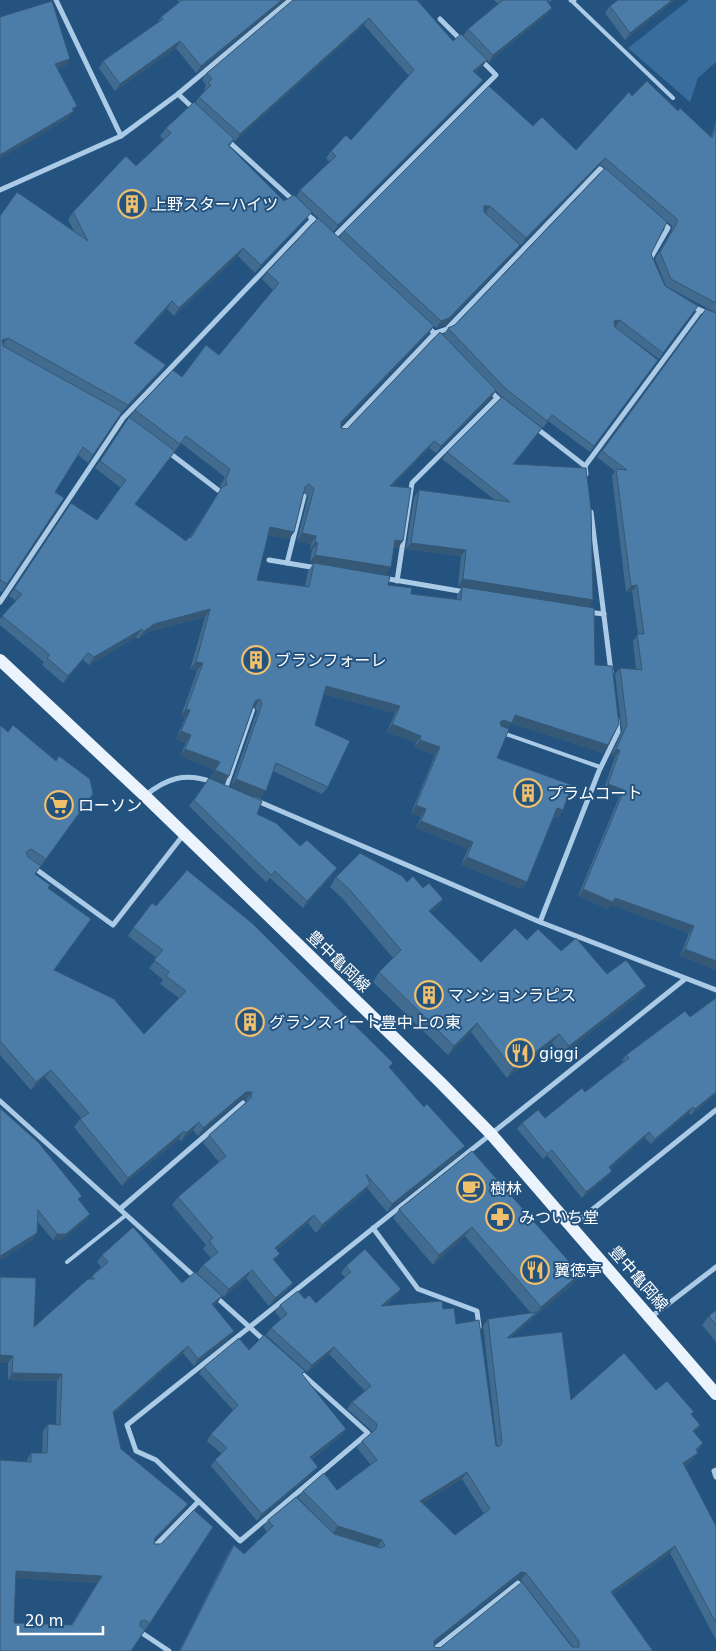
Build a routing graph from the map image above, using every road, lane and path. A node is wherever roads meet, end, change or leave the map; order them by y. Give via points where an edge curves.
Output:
1 (56, 0) edge
2 (290, 0) edge
3 (573, 0) edge
4 (440, 19) dead end
5 (468, 47) edge
6 (475, 54) edge
7 (178, 94) junction
8 (674, 98) dead end
9 (200, 114) edge
10 (221, 134) edge
11 (121, 136) junction
12 (615, 182) edge
13 (0, 190) edge
14 (653, 215) edge
15 (313, 219) junction
16 (333, 238) junction
17 (340, 245) edge
18 (516, 246) edge
19 (522, 252) junction
20 (654, 266) edge
21 (685, 302) edge
22 (700, 311) junction
23 (716, 317) edge
24 (420, 320) edge
25 (435, 333) junction
26 (447, 346) edge
27 (652, 360) edge
28 (660, 366) junction
29 (485, 385) edge
30 (497, 398) junction
31 (512, 410) edge
32 (115, 414) edge
33 (123, 418) junction
34 (526, 421) edge
35 (131, 424) edge
36 (340, 433) edge
37 (163, 448) edge
38 (585, 466) junction
39 (587, 476) edge
40 (218, 490) edge
41 (304, 496) edge
42 (590, 506) edge
43 (268, 560) edge
44 (287, 563) junction
45 (324, 569) edge
46 (379, 578) edge
47 (397, 581) junction
48 (476, 594) edge
49 (0, 602) edge
50 (584, 611) edge
51 (604, 614) junction
52 (0, 660) edge
53 (612, 683) edge
54 (253, 710) edge
55 (616, 712) edge
56 (498, 731) edge
57 (600, 767) junction
58 (226, 788) junction
59 (235, 792) edge
60 (145, 796) junction
61 (253, 799) edge
62 (184, 834) junction
63 (25, 860) edge
64 (540, 922) junction
65 (684, 979) junction
66 (716, 990) edge
67 (0, 1101) edge
68 (244, 1103) edge
69 (716, 1110) edge
70 (491, 1134) junction
71 (120, 1209) junction
72 (126, 1214) junction
73 (572, 1226) junction
74 (373, 1228) junction
75 (66, 1262) dead end
76 (716, 1267) edge
77 (198, 1281) edge
78 (213, 1294) edge
79 (652, 1317) junction
80 (250, 1327) junction
81 (479, 1331) edge
82 (272, 1347) edge
83 (294, 1367) edge
84 (716, 1394) edge
85 (716, 1470) edge
86 (716, 1476) edge
87 (291, 1498) junction
88 (198, 1502) junction
89 (298, 1504) edge
90 (153, 1548) edge
91 (530, 1598) edge
92 (139, 1631) edge
93 (160, 1645) junction
94 (156, 1651) edge
95 (169, 1651) edge
96 (432, 1651) edge

1 - 11 street
2 - 7 street
3 - 8 lane
4 - 5 street
6 - 16 street via 496,75
7 - 9 street
7 - 11 street
10 - 15 street
11 - 13 street
12 - 19 street via 600,169
14 - 20 street via 668,228 650,259
15 - 16 street
15 - 33 street
16 - 17 street
18 - 19 street
19 - 25 street via 447,329
21 - 22 street
22 - 23 street
22 - 28 street
24 - 25 street
25 - 26 street
25 - 36 street
27 - 28 street
28 - 38 street
29 - 30 street
30 - 31 street
30 - 47 street via 412,483
32 - 33 street
33 - 35 street
33 - 49 street
34 - 38 street
37 - 40 street
38 - 39 street
41 - 44 street
42 - 51 street
43 - 44 street
44 - 45 street
46 - 47 street
47 - 48 street
50 - 51 street
51 - 53 street
52 - 60 main road, 豊中亀岡線
54 - 58 lane
55 - 57 street via 618,732
56 - 57 lane
57 - 64 street
58 - 59 street
58 - 60 street via 182,776 160,783
60 - 62 main road, 豊中亀岡線
61 - 64 street
62 - 63 street via 114,924
62 - 70 main road, 豊中亀岡線
64 - 65 street
65 - 66 street
65 - 70 street
67 - 71 street
68 - 71 street
69 - 73 street
70 - 73 main road, 豊中亀岡線
70 - 74 street
71 - 72 street
72 - 75 lane
72 - 77 street
73 - 79 main road, 豊中亀岡線
74 - 80 street
74 - 81 street via 418,1289 477,1311
76 - 79 street
78 - 80 street
79 - 84 main road, 豊中亀岡線
80 - 82 street
80 - 88 street via 127,1425 136,1451 156,1460
83 - 87 street via 368,1433
85 - 86 street
87 - 88 street via 240,1541
87 - 89 street
88 - 90 street
91 - 96 street via 518,1583
92 - 93 street
93 - 94 street
93 - 95 street

